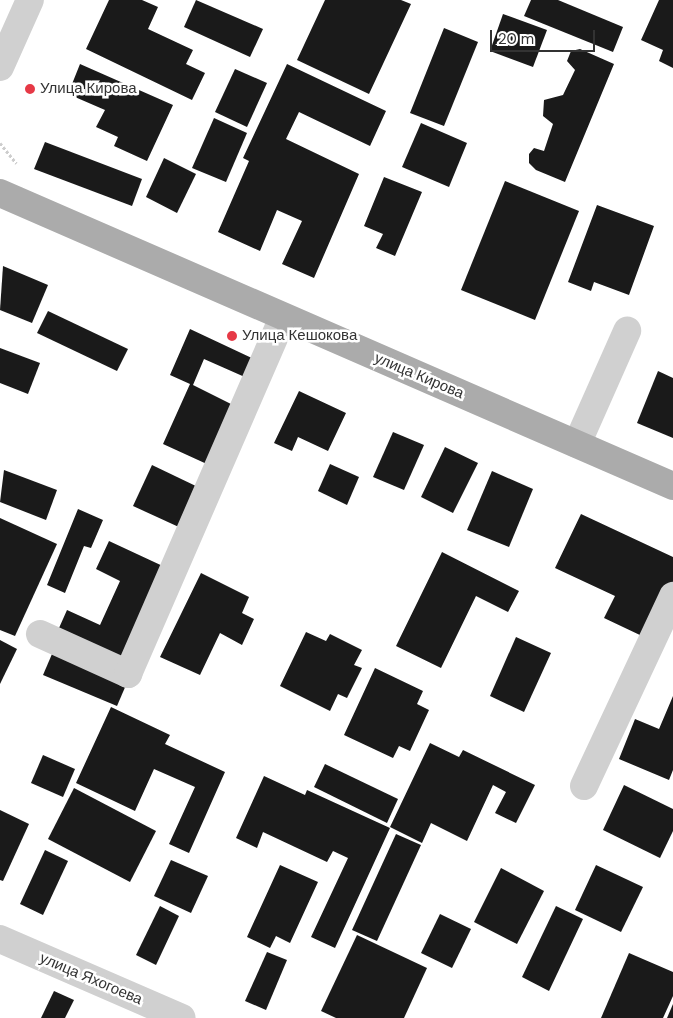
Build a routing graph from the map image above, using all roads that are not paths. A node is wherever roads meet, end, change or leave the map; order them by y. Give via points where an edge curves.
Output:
1 (30, 0) edge
2 (0, 67) edge
3 (0, 194) edge
4 (283, 316) junction
5 (627, 331) dead end
6 (577, 444) junction
7 (673, 486) edge
8 (673, 596) edge
9 (40, 634) dead end
10 (584, 786) dead end
11 (0, 940) edge
12 (182, 1018) edge

1 - 2 street
3 - 4 main road, улица Кирова
4 - 6 main road, улица Кирова
4 - 9 street via 128,674
5 - 6 street
6 - 7 main road, улица Кирова
8 - 10 street
11 - 12 street, улица Яхогоева

